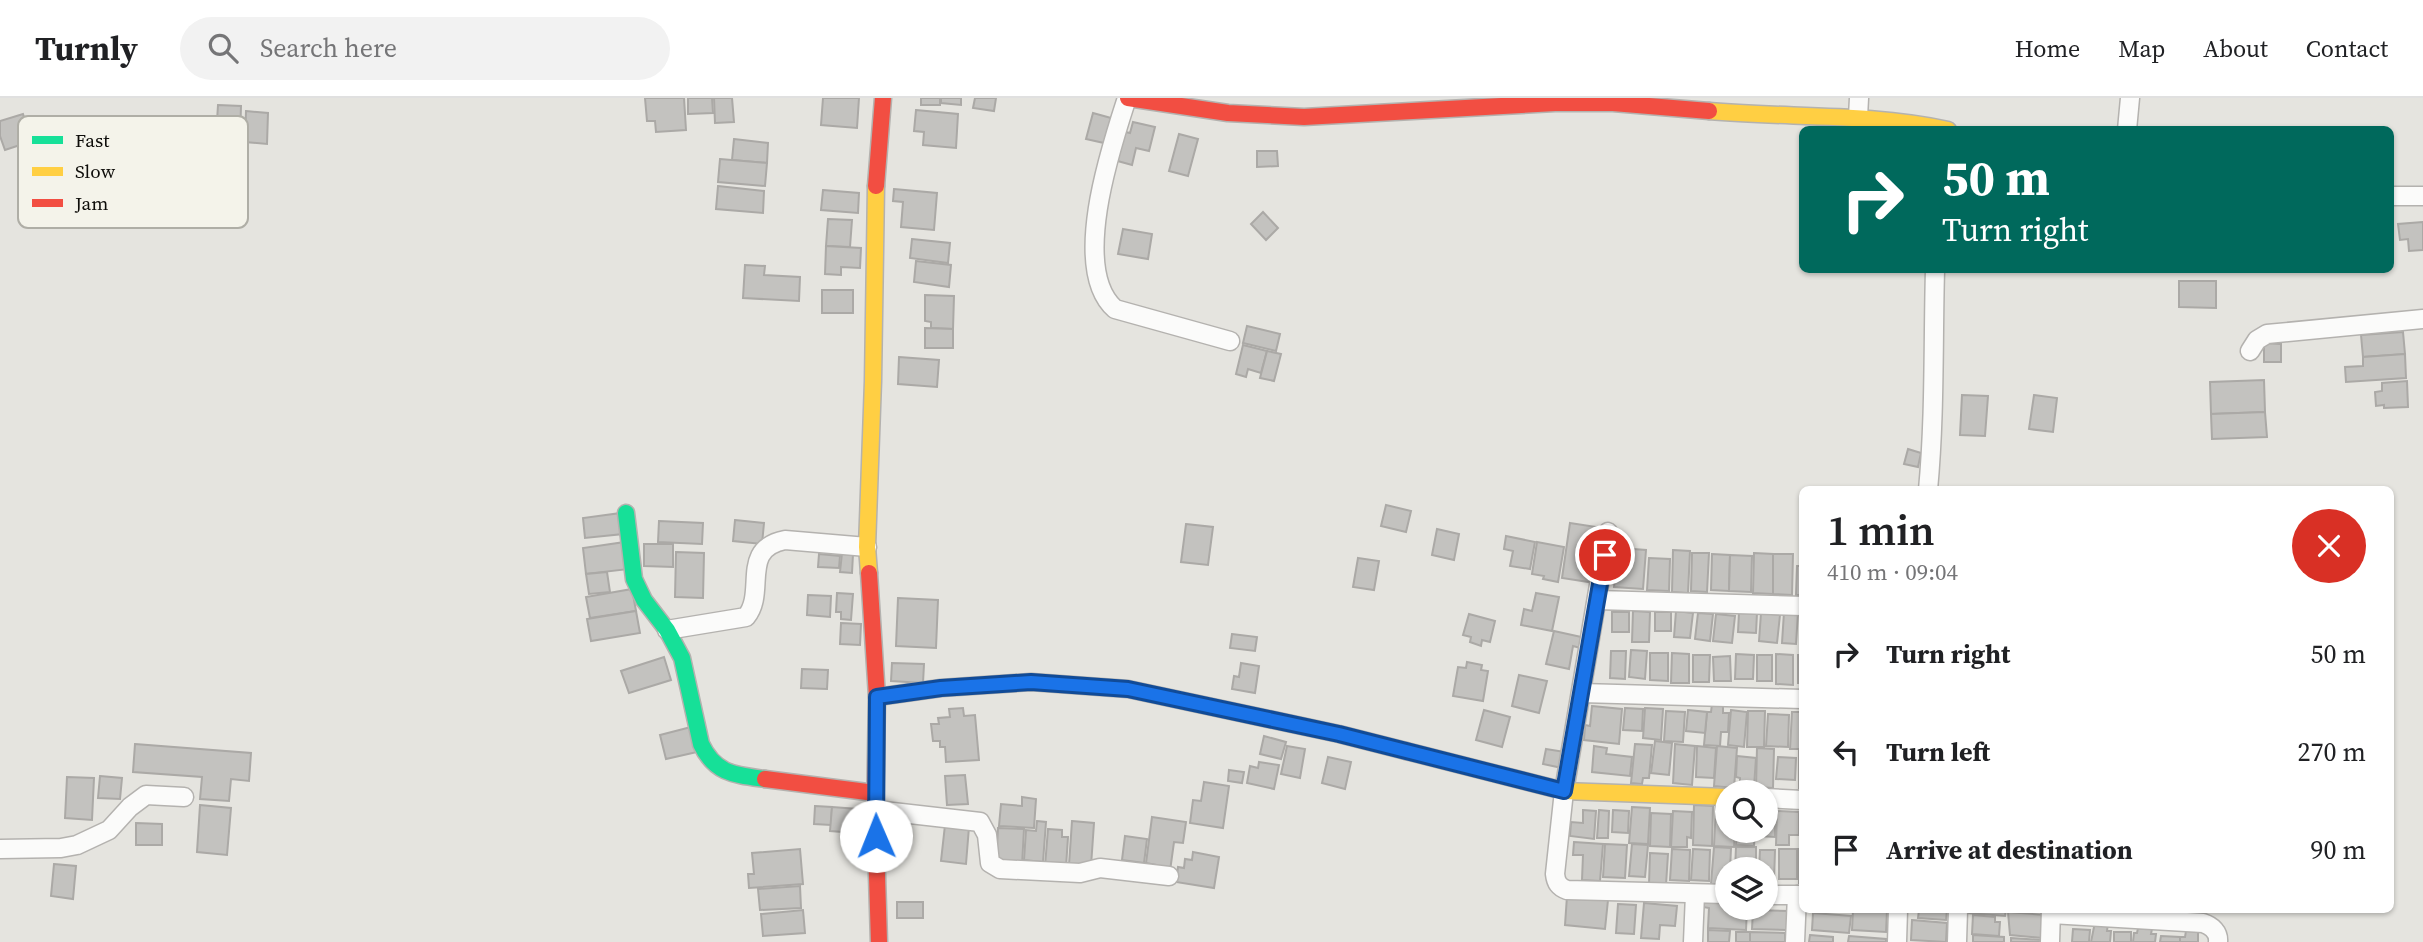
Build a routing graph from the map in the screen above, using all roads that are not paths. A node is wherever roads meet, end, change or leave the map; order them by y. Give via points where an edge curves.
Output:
1 (883, 98) edge
2 (1128, 98) edge
3 (1859, 98) edge
4 (2130, 98) edge
5 (1858, 117) junction
6 (1922, 126) edge
7 (2127, 126) edge
8 (2394, 196) edge
9 (2423, 196) edge
10 (1935, 273) edge
11 (2423, 319) edge
12 (1230, 341) dead end
13 (2250, 351) dead end
14 (1928, 486) edge
15 (626, 513) dead end
16 (1608, 532) dead end
17 (867, 547) junction
18 (1597, 600) junction
19 (1799, 606) edge
20 (667, 630) junction
21 (1581, 693) junction
22 (877, 697) junction
23 (1799, 699) edge
24 (1564, 791) junction
25 (184, 797) dead end
26 (1715, 797) edge
27 (1778, 799) edge
28 (1799, 800) edge
29 (875, 801) junction
30 (0, 849) edge
31 (1169, 876) dead end
32 (1695, 894) junction
33 (1715, 894) edge
34 (1778, 895) edge
35 (1799, 895) edge
36 (1799, 904) edge
37 (1898, 913) edge
38 (1958, 913) edge
39 (2051, 913) edge
40 (2065, 913) edge
41 (879, 942) edge
42 (1693, 942) edge
43 (1795, 942) edge
44 (1897, 942) edge
45 (1957, 942) edge
46 (2050, 942) edge
47 (2218, 942) edge

1 - 17 street via 874,208
2 - 5 street via 1201,111 1326,117 1590,103 1790,117
2 - 12 street via 1095,222 1095,252 1105,294 1115,309
3 - 5 street
4 - 7 street
5 - 6 street
8 - 9 street
10 - 14 street
11 - 13 street via 2277,332 2258,340
15 - 20 street via 634,579 643,600
16 - 18 street
17 - 20 street via 776,542 765,548 757,562 752,607 746,617
17 - 22 street
18 - 19 street
18 - 21 street
20 - 29 street via 682,658 701,744 713,764 734,775
21 - 23 street
21 - 24 street
22 - 24 street via 1031,682 1128,689 1339,734
22 - 29 street
24 - 26 street
24 - 32 street via 1555,874 1560,887
25 - 30 street via 146,795 109,830 77,845
27 - 28 street
29 - 31 street via 980,822 987,835 990,863 1000,869 1080,873 1100,867
29 - 41 street
32 - 33 street
32 - 42 street
34 - 35 street
36 - 43 street
37 - 44 street
38 - 45 street
39 - 46 street
40 - 47 street via 2203,923 2214,929

